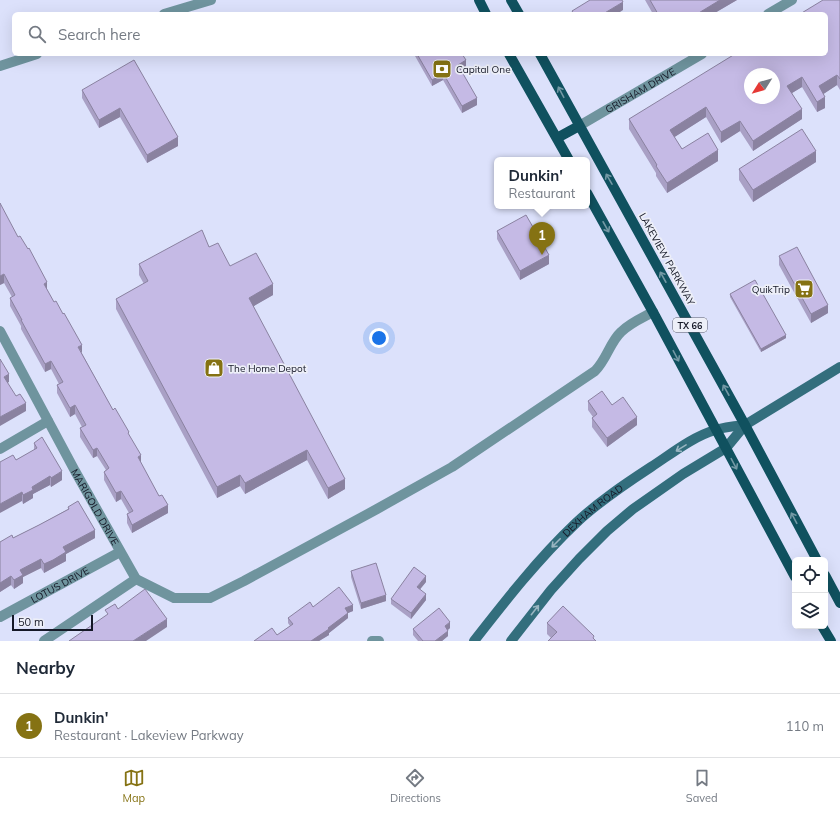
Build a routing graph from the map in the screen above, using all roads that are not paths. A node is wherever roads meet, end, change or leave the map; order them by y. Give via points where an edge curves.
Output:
1 (211, 0) edge
2 (511, 0) edge
3 (792, 0) edge
4 (478, 1) edge
5 (171, 12) edge
6 (485, 12) edge
7 (517, 12) edge
8 (771, 12) edge
9 (32, 56) edge
10 (510, 56) edge
11 (541, 56) edge
12 (699, 56) edge
13 (0, 66) edge
14 (579, 126) junction
15 (557, 138) junction
16 (566, 157) edge
17 (590, 198) edge
18 (653, 312) junction
19 (0, 331) edge
20 (840, 367) edge
21 (48, 421) junction
22 (745, 425) junction
23 (715, 430) junction
24 (726, 448) junction
25 (0, 449) edge
26 (120, 552) junction
27 (815, 557) edge
28 (792, 571) edge
29 (136, 579) junction
30 (828, 581) edge
31 (840, 603) edge
32 (0, 617) edge
33 (824, 629) edge
34 (44, 641) edge
35 (372, 641) edge
36 (379, 641) edge
37 (474, 641) edge
38 (511, 641) edge
39 (831, 641) edge

1 - 5 street
2 - 7 main road
3 - 8 street
4 - 6 main road
9 - 13 street
10 - 15 main road
14 -> 11 main road, LAKEVIEW PARKWAY / TX 66
12 - 14 street, GRISHAM DRIVE
14 - 15 main road
22 -> 14 main road, LAKEVIEW PARKWAY / TX 66
15 - 16 main road
17 -> 18 main road, TX 66
18 -> 23 main road, TX 66
18 - 29 street via 620,332 595,371 452,467 244,582 210,598 174,598
19 - 21 street, MARIGOLD DRIVE
20 - 22 street, DEXHAM ROAD
21 - 25 street
21 - 26 street, MARIGOLD DRIVE
22 - 23 street, DEXHAM ROAD
22 - 24 street, DEXHAM ROAD
27 -> 22 main road, LAKEVIEW PARKWAY / TX 66
23 - 24 main road, TX 66
23 -> 37 street, DEXHAM ROAD via 698,437 625,484 576,522 516,587
24 -> 28 main road, TX 66
38 -> 24 street, DEXHAM ROAD via 551,590 612,527 683,474
26 - 29 street, MARIGOLD DRIVE
26 - 32 street, LOTUS DRIVE
29 - 34 street
30 - 31 main road
33 - 39 main road
35 - 36 street

